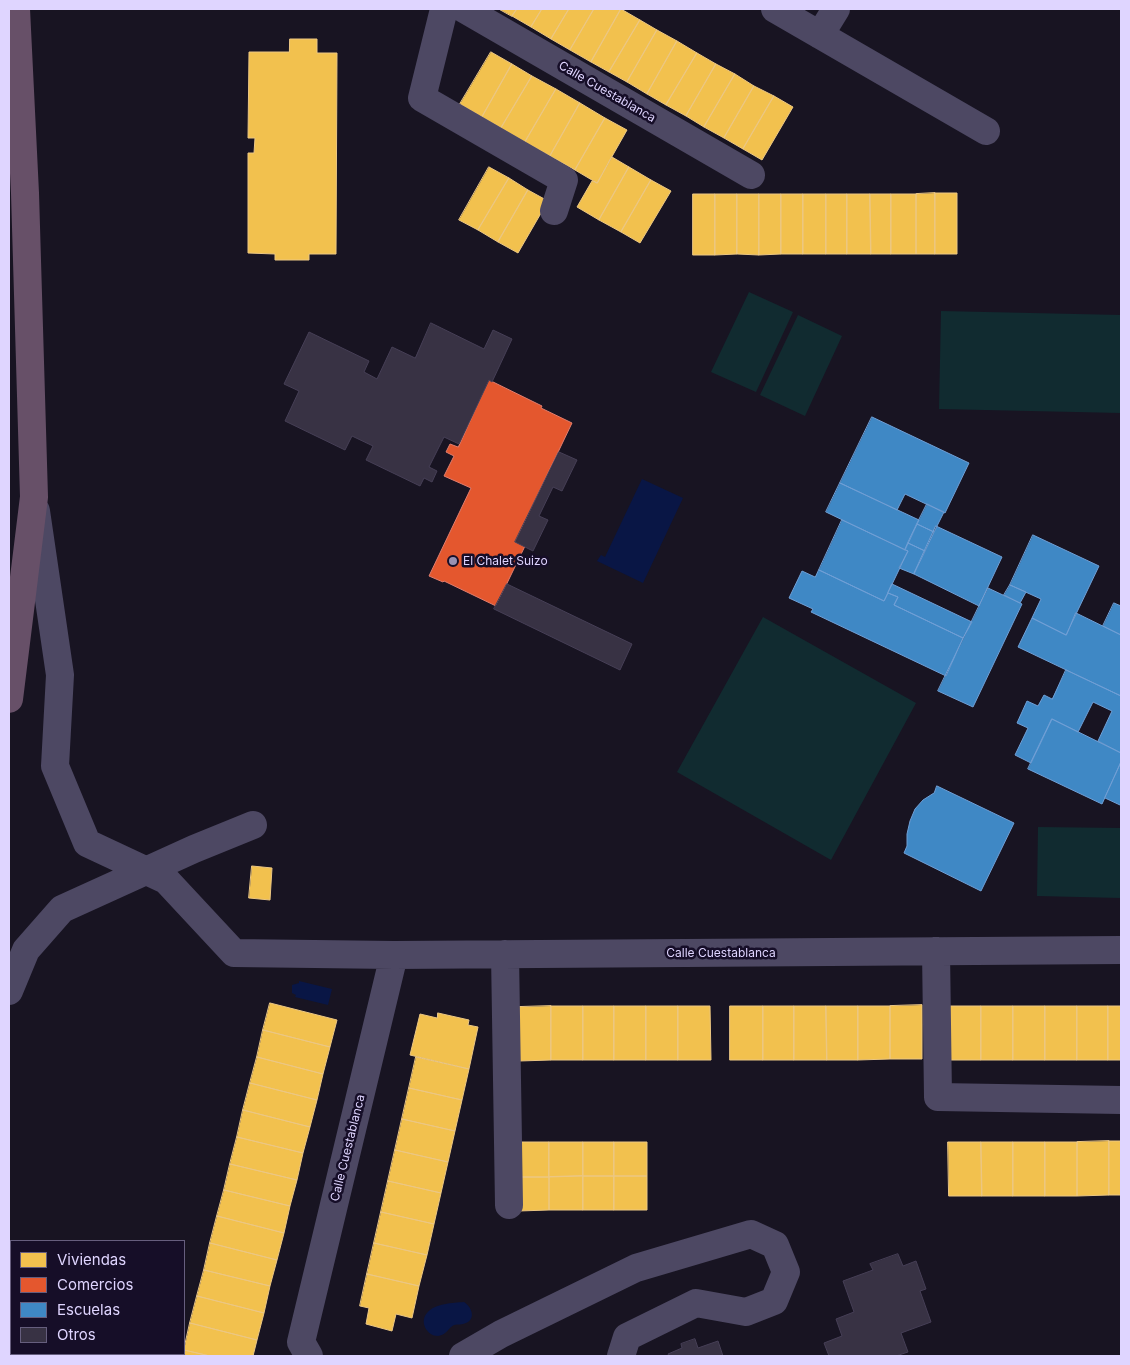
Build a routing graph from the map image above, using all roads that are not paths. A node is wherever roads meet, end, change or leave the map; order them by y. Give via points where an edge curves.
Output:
1 (16, 9) edge
2 (444, 9) edge
3 (464, 9) edge
4 (775, 9) edge
5 (836, 9) edge
6 (820, 35) junction
7 (986, 131) dead end
8 (751, 175) dead end
9 (554, 211) dead end
10 (34, 497) junction
11 (9, 699) edge
12 (253, 825) dead end
13 (145, 870) junction
14 (1121, 950) edge
15 (936, 951) junction
16 (505, 954) junction
17 (394, 955) junction
18 (9, 991) edge
19 (1121, 1100) edge
20 (509, 1205) dead end
21 (301, 1351) edge
22 (463, 1356) edge
23 (622, 1356) edge

1 - 10 highway
2 - 9 street via 422,98 564,180
3 - 8 street, Calle Cuestablanca
4 - 6 street
5 - 6 street
6 - 7 street
10 - 11 highway
10 - 13 street, Calle Cuestablanca via 60,675 55,766 87,843
12 - 13 street
13 - 17 street, Calle Cuestablanca via 166,880 234,953
13 - 18 street via 62,909 26,950
14 - 15 street, Calle Cuestablanca
15 - 16 street, Calle Cuestablanca
15 - 19 street via 938,1097
16 - 17 street, Calle Cuestablanca
16 - 20 street
17 - 21 street, Calle Cuestablanca
22 - 23 street via 636,1268 751,1234 776,1245 786,1272 774,1301 746,1312 696,1303 627,1337

